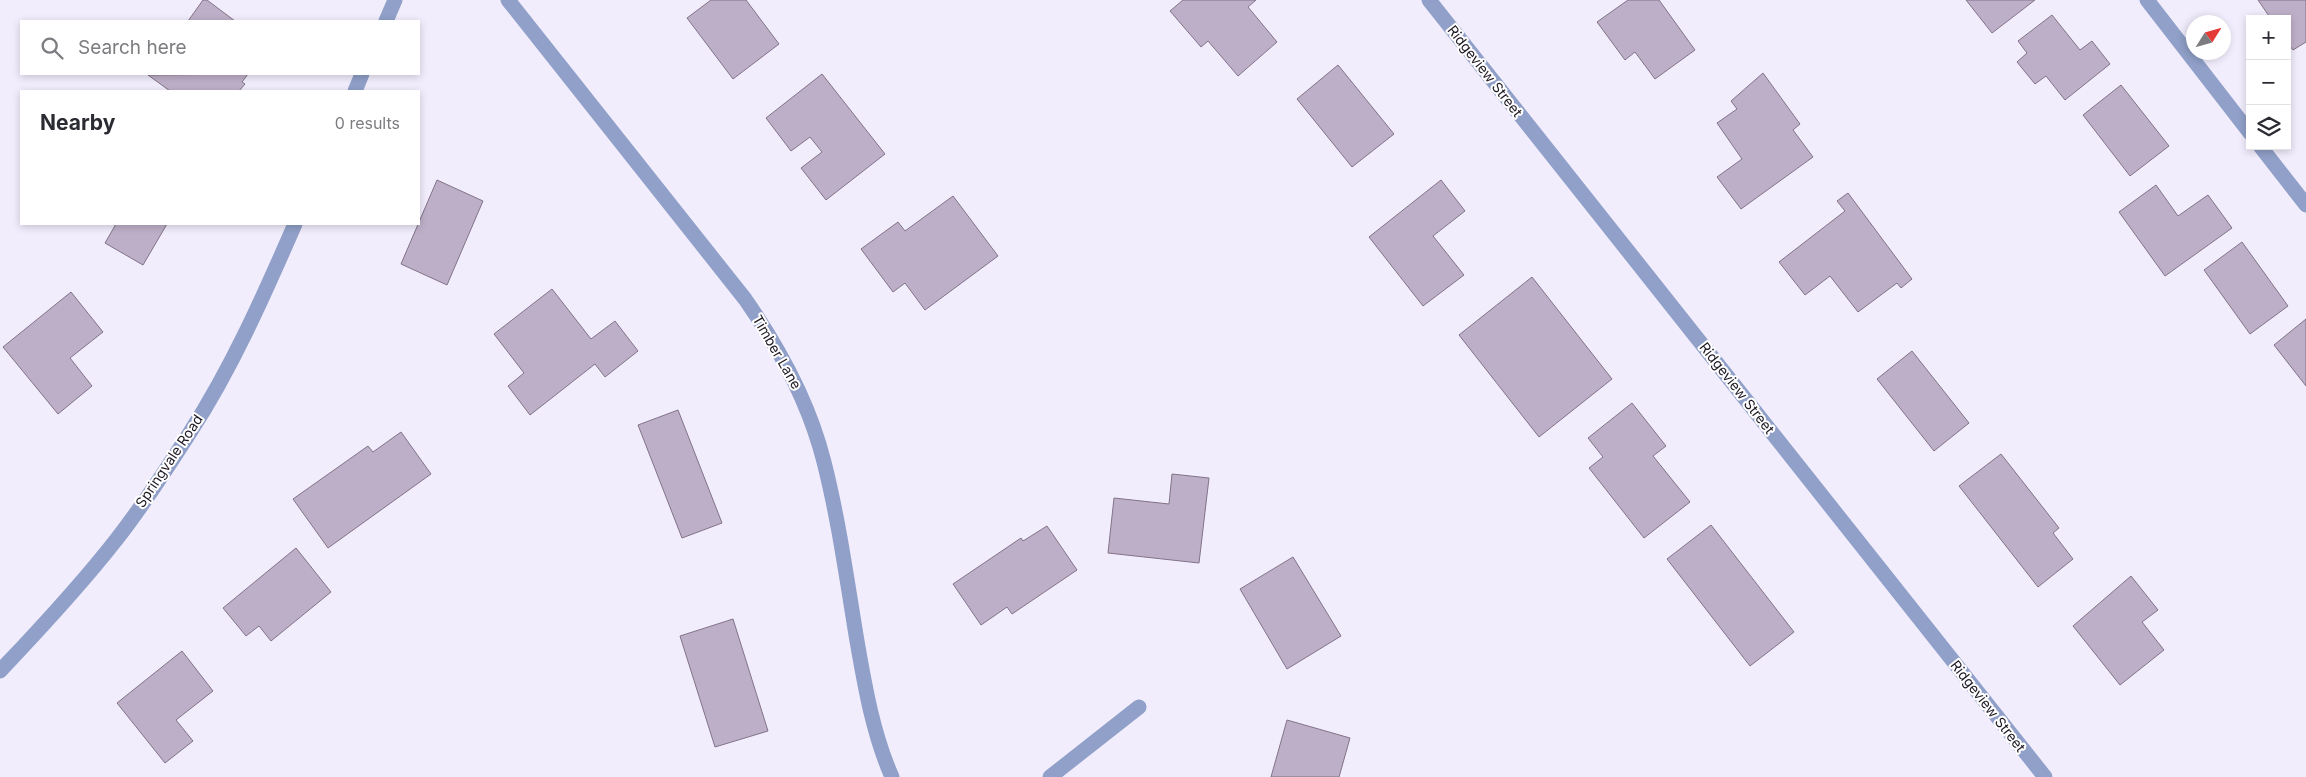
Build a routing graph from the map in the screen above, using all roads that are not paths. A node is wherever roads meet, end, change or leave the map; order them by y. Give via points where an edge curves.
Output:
1 (395, 0) edge
2 (508, 0) edge
3 (1429, 0) edge
4 (2147, 0) edge
5 (386, 20) edge
6 (362, 75) edge
7 (355, 90) edge
8 (2246, 128) edge
9 (2263, 150) edge
10 (2306, 205) edge
11 (296, 225) edge
12 (0, 671) edge
13 (1140, 707) dead end
14 (892, 777) edge
15 (1050, 777) edge
16 (2045, 777) edge

1 - 5 street
2 - 14 street, Timber Lane via 745,299 791,373 824,461 871,713
3 - 16 street, Ridgeview Street
4 - 8 street
6 - 7 street
9 - 10 street
11 - 12 street, Springvale Road via 236,350 190,433 117,540
13 - 15 street

